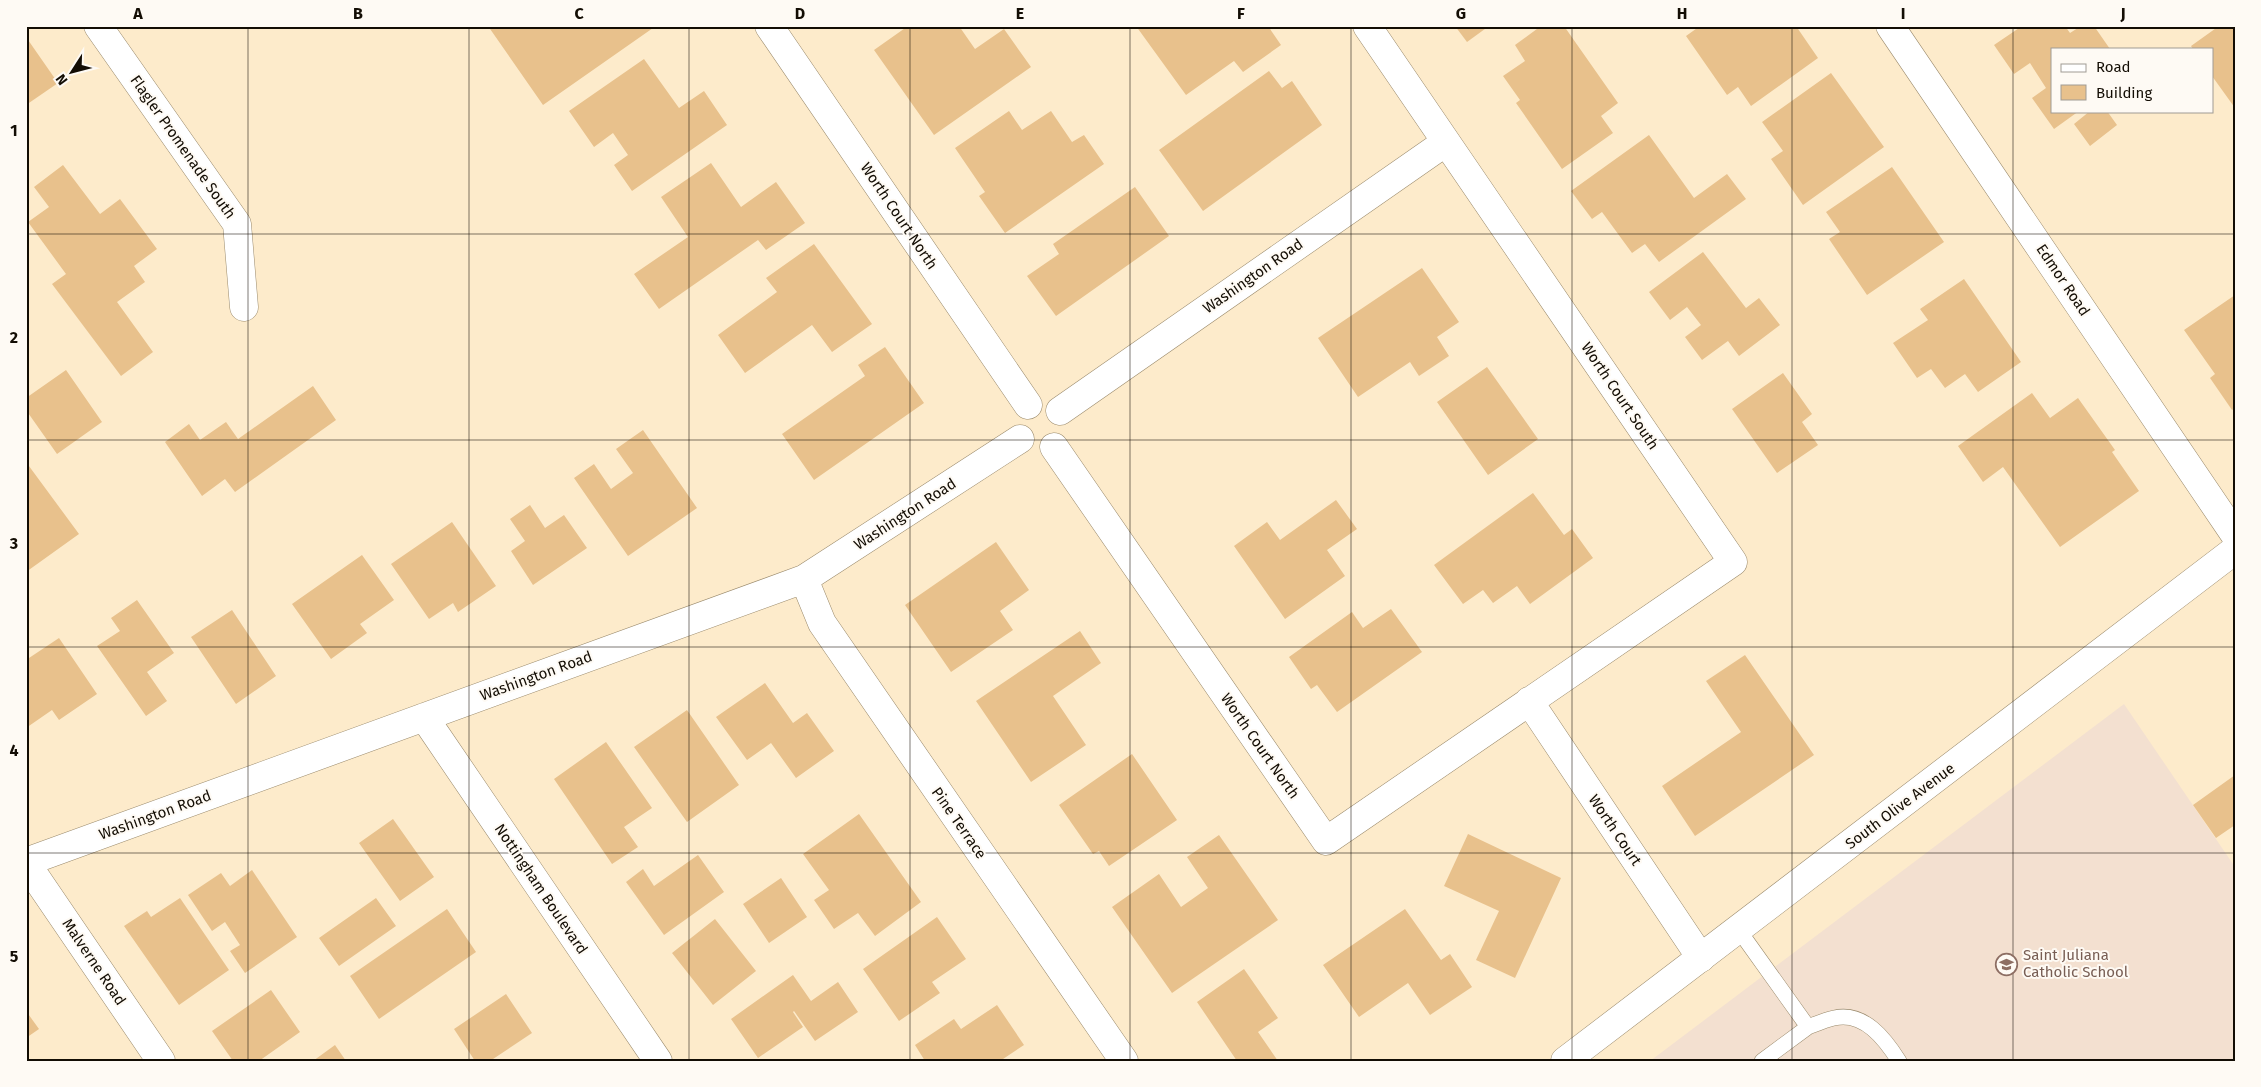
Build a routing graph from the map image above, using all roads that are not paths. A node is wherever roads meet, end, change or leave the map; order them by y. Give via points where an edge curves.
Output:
1 (98, 26) edge
2 (769, 26) edge
3 (1367, 26) edge
4 (1890, 26) edge
5 (1446, 142) junction
6 (244, 307) dead end
7 (1028, 405) junction
8 (1060, 411) junction
9 (1020, 439) junction
10 (1054, 447) junction
11 (2235, 535) edge
12 (2235, 550) edge
13 (804, 580) junction
14 (1529, 701) junction
15 (424, 716) junction
16 (26, 862) edge
17 (1738, 929) junction
18 (1701, 958) junction
19 (1808, 1027) junction
20 (161, 1061) edge
21 (658, 1061) edge
22 (1124, 1061) edge
23 (1565, 1061) edge
24 (1762, 1061) edge
25 (1899, 1061) edge

1 - 6 street, Flagler Promenade South via 237,224
2 - 7 street, Worth Court North
3 - 5 street, Worth Court South
4 - 11 street, Edmor Road
5 - 8 street, Washington Road
5 - 14 street, Worth Court South via 1733,562
7 - 8 street via 1048,403
7 - 9 street via 1016,424
8 - 10 street via 1064,435
9 - 10 street via 1039,451
9 - 13 street, Washington Road
10 - 14 street, Worth Court North via 1326,841
12 - 17 street, South Olive Avenue
13 - 15 street, Washington Road
13 - 22 street, Pine Terrace via 822,623
14 - 18 street, Worth Court
15 - 16 street, Washington Road
15 - 21 street, Nottingham Boulevard
16 - 20 street, Malverne Road
17 - 18 street, South Olive Avenue
17 - 19 lane
18 - 23 street, South Olive Avenue
19 - 24 lane
19 - 25 lane via 1836,1018 1862,1020 1888,1043

